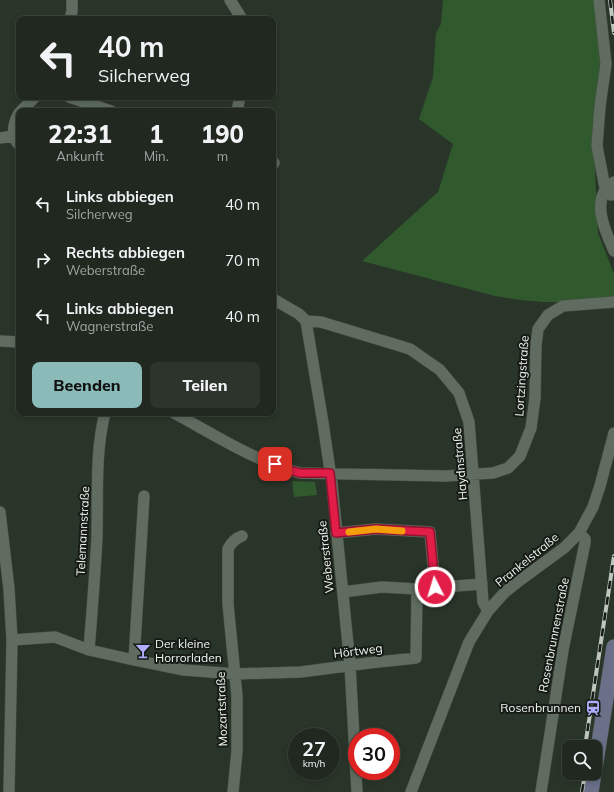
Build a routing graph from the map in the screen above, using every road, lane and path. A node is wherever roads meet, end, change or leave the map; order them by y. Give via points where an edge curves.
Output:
1 (72, 0) edge
2 (230, 0) edge
3 (600, 0) edge
4 (71, 16) edge
5 (240, 16) edge
6 (32, 100) edge
7 (78, 100) edge
8 (24, 108) edge
9 (102, 108) edge
10 (16, 121) edge
11 (0, 138) edge
12 (16, 141) edge
13 (611, 190) edge
14 (614, 251) edge
15 (276, 301) edge
16 (614, 302) edge
17 (306, 320) junction
18 (0, 341) edge
19 (16, 342) edge
20 (104, 416) edge
21 (180, 416) edge
22 (614, 433) edge
23 (330, 473) junction
24 (474, 474) junction
25 (144, 496) dead end
26 (0, 512) edge
27 (336, 533) junction
28 (579, 533) junction
29 (2, 536) edge
30 (242, 536) dead end
31 (482, 584) junction
32 (435, 587) junction
33 (417, 589) junction
34 (343, 592) junction
35 (488, 611) junction
36 (12, 640) junction
37 (614, 647) edge
38 (89, 650) junction
39 (134, 660) junction
40 (350, 665) junction
41 (235, 674) junction
42 (599, 740) edge
43 (593, 780) edge
44 (9, 792) edge
45 (233, 792) edge
46 (357, 792) edge
47 (411, 792) edge
48 (541, 792) edge
49 (591, 792) edge

1 - 4 street
2 - 5 street
3 - 13 street via 606,64 597,146
6 - 8 street
7 - 9 street
10 - 12 street via 13,128
11 - 12 street
13 - 14 street via 601,209 606,233
15 - 17 street
16 - 24 street, Lortzingstraße via 563,306 548,315 538,329 536,398 531,428 520,456 508,468
17 - 23 street, Weberstraße
17 - 24 street, Haydnstraße via 321,322 410,349 440,370 459,393 469,422
18 - 19 street
20 - 38 street, Telemannstraße via 101,428
21 - 23 street, Lortzingstraße via 289,470 300,473
22 - 28 street, Prankelstraße via 600,486
23 - 24 street, Lortzingstraße via 432,476
23 - 27 street, Weberstraße
24 - 31 street, Haydnstraße
25 - 39 street
26 - 29 street
27 - 32 street via 376,529 430,532
27 - 34 street, Weberstraße
28 - 35 street, Prankelstraße via 564,548 504,593
28 - 48 street, Rosenbrunnenstraße via 586,543 563,650
29 - 36 street
30 - 41 street, Mozartstraße via 228,549 228,604
31 - 32 street
31 - 35 street, Haydnstraße
32 - 33 street
33 - 34 street via 382,587
33 - 40 street, Hörtweg via 416,658
34 - 40 street, Weberstraße
35 - 47 street, Prankelstraße via 469,642
36 - 38 street, Hörtweg via 55,637
36 - 44 street
37 - 42 main road
38 - 39 street, Hörtweg
39 - 41 street, Hörtweg via 184,670
40 - 41 street, Hörtweg via 301,672
40 - 46 street, Weberstraße
41 - 45 street, Mozartstraße via 237,751
43 - 49 main road

